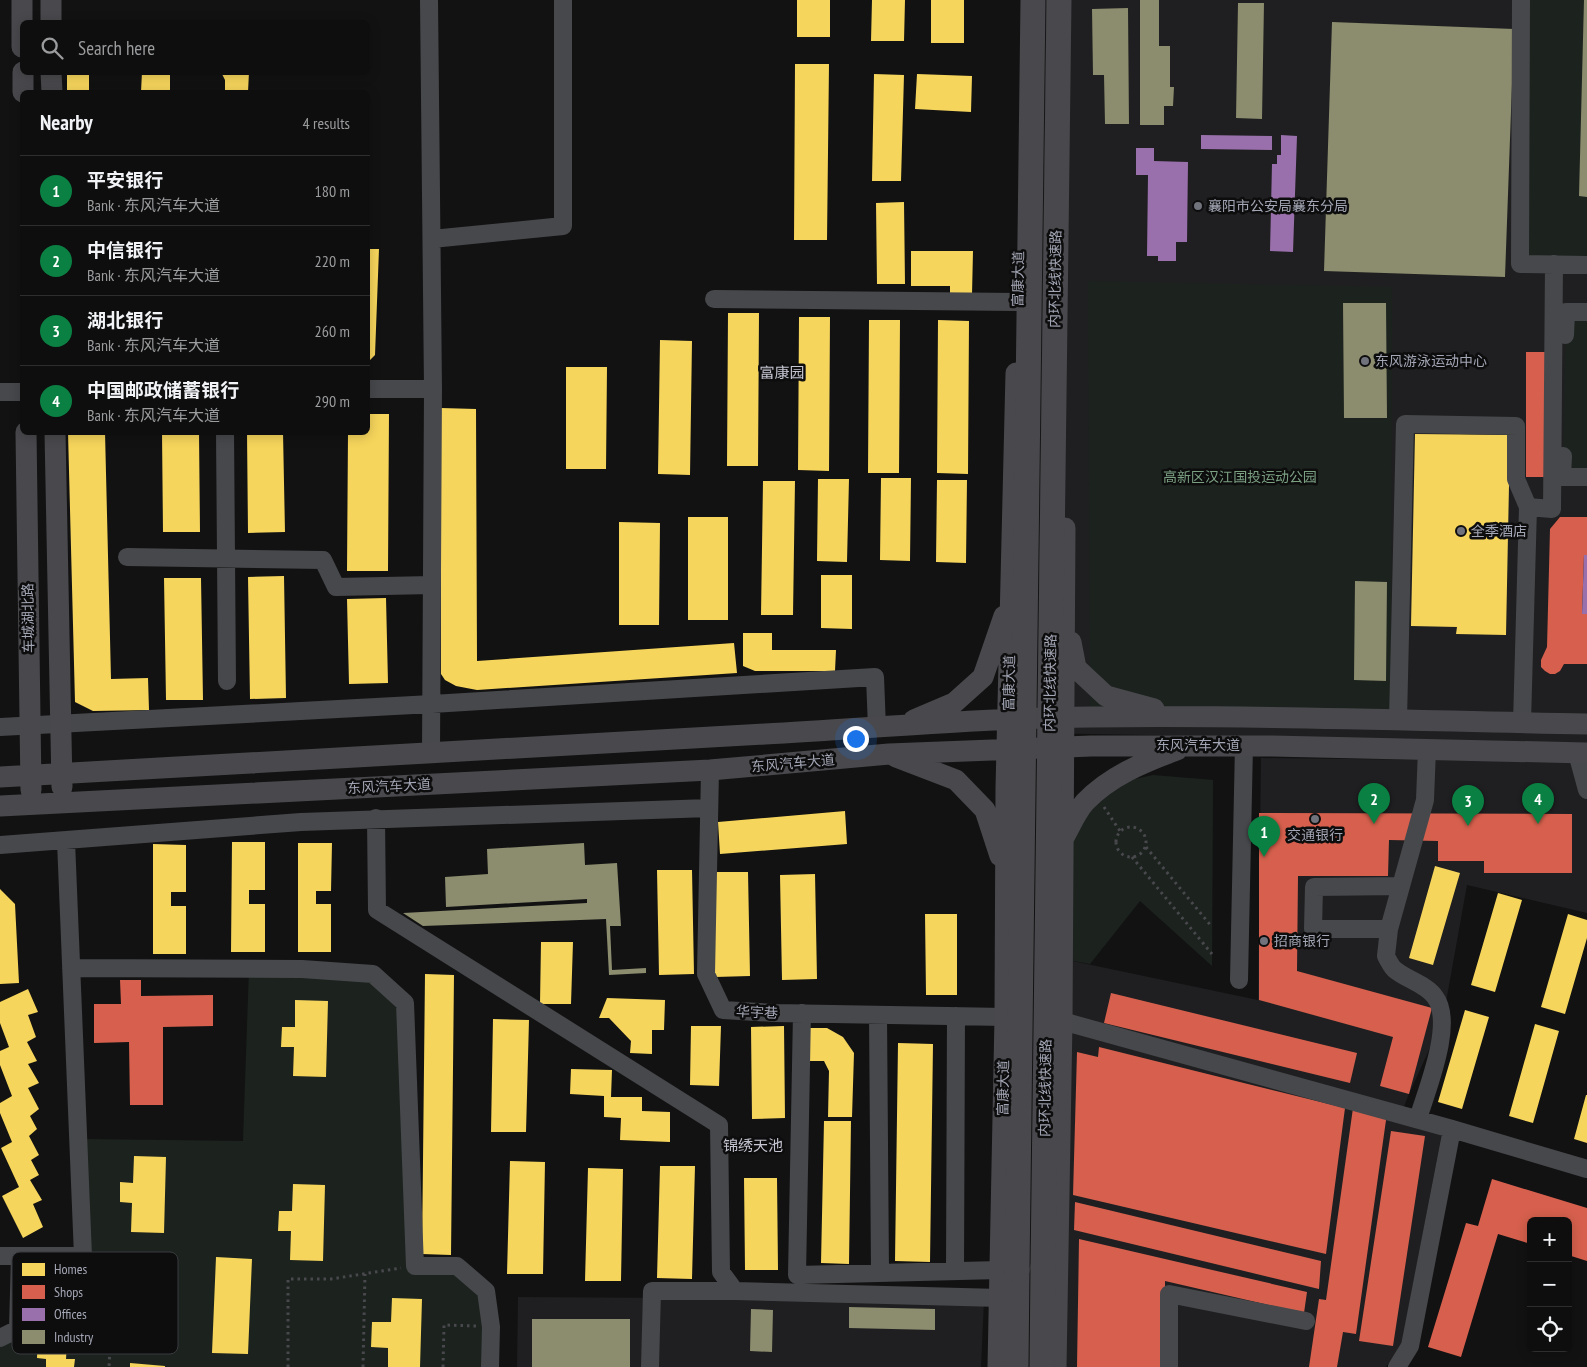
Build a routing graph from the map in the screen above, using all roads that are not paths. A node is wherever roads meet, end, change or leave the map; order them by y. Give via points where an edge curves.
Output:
1 (22, 0) edge
2 (51, 0) edge
3 (429, 0) edge
4 (563, 0) edge
5 (1022, 0) edge
6 (1032, 0) edge
7 (1059, 0) edge
8 (1070, 0) edge
9 (1522, 0) edge
10 (22, 20) edge
11 (51, 20) edge
12 (23, 75) edge
13 (51, 75) edge
14 (23, 90) edge
15 (52, 90) edge
16 (432, 239) junction
17 (1554, 264) junction
18 (1587, 264) edge
19 (714, 299) dead end
20 (1018, 302) junction
21 (1587, 312) edge
22 (433, 388) junction
23 (370, 389) edge
24 (0, 392) edge
25 (20, 392) edge
26 (26, 435) edge
27 (55, 435) edge
28 (225, 435) edge
29 (1587, 477) edge
30 (1528, 507) junction
31 (127, 557) dead end
32 (226, 558) junction
33 (432, 585) junction
34 (1011, 594) junction
35 (1064, 610) junction
36 (227, 681) dead end
37 (432, 704) junction
38 (1180, 717) junction
39 (1063, 718) junction
40 (1008, 720) junction
41 (1398, 720) junction
42 (1522, 723) junction
43 (61, 724) junction
44 (1587, 724) edge
45 (29, 725) junction
46 (0, 727) edge
47 (887, 727) junction
48 (1190, 745) junction
49 (1244, 745) junction
50 (1063, 747) junction
51 (1007, 749) junction
52 (1427, 749) junction
53 (432, 751) junction
54 (1582, 753) edge
55 (889, 754) junction
56 (710, 770) junction
57 (62, 774) junction
58 (30, 775) junction
59 (0, 777) edge
60 (1587, 790) edge
61 (62, 802) junction
62 (32, 804) junction
63 (0, 806) edge
64 (709, 808) junction
65 (376, 818) junction
66 (1063, 839) junction
67 (66, 840) junction
68 (0, 846) edge
69 (1006, 872) junction
70 (1401, 886) junction
71 (1389, 929) junction
72 (71, 968) junction
73 (1239, 980) dead end
74 (802, 1013) junction
75 (878, 1015) junction
76 (956, 1016) junction
77 (1005, 1017) junction
78 (1062, 1021) junction
79 (1418, 1120) junction
80 (1452, 1129) junction
81 (1587, 1169) edge
82 (82, 1252) edge
83 (955, 1270) junction
84 (1000, 1270) junction
85 (880, 1272) junction
86 (735, 1291) junction
87 (1000, 1298) junction
88 (1306, 1321) dead end
89 (12, 1332) edge
90 (0, 1338) edge
91 (490, 1367) edge
92 (650, 1367) edge
93 (998, 1367) edge
94 (1016, 1367) edge
95 (1042, 1367) edge
96 (1056, 1367) edge
97 (1168, 1367) edge
98 (1397, 1367) edge

1 - 10 main road
2 - 11 main road
3 - 16 street
4 - 16 street via 563,226
5 - 20 main road, 富康大道
6 - 94 highway, 内环北线快速路, bridge
7 - 95 highway, 内环北线快速路, bridge
8 - 35 main road
9 - 17 street via 1520,264
12 - 14 main road
13 - 15 main road
16 - 22 street
17 - 18 street
17 - 30 street via 1552,509
19 - 20 street
20 - 34 main road, 富康大道
21 - 29 street via 1566,312 1562,477
22 - 23 street
22 - 33 street
24 - 25 street
26 - 45 main road, 车城湖北路
27 - 43 main road
28 - 32 street
30 - 41 street via 1516,479 1516,426 1405,424
30 - 42 street
31 - 32 street
32 - 33 street via 324,560 336,587
32 - 36 street
33 - 37 street
34 - 40 main road, 富康大道
34 - 47 main road via 983,677 954,703
35 - 38 main road via 1076,668 1106,696
35 - 39 main road
37 - 43 street
37 - 47 street via 875,677
37 - 53 street
38 - 39 main road, 东风汽车大道
38 - 41 main road, 东风汽车大道
39 - 40 main road, 东风汽车大道
39 - 50 main road
40 - 47 main road, 东风汽车大道
40 - 51 main road, 富康大道
41 - 42 main road, 东风汽车大道
42 - 44 main road, 东风汽车大道
43 - 45 street
43 - 57 main road
45 - 46 street
45 - 58 main road, 车城湖北路
47 - 53 main road, 东风汽车大道
48 - 49 main road, 东风汽车大道
48 - 50 main road, 东风汽车大道
48 - 66 main road via 1144,762 1116,778 1085,802
49 - 52 main road, 东风汽车大道
49 - 73 street
50 - 51 main road, 东风汽车大道
50 - 66 main road
51 - 55 main road, 东风汽车大道
51 - 69 main road, 富康大道
52 - 54 main road, 东风汽车大道
52 - 70 street via 1426,800
53 - 57 main road, 东风汽车大道
54 - 60 street
55 - 56 main road, 东风汽车大道
55 - 69 main road via 956,780 985,810
56 - 61 main road, 东风汽车大道
56 - 64 street, 华宇巷
57 - 58 main road, 东风汽车大道
57 - 61 main road
58 - 59 main road, 东风汽车大道
58 - 62 main road, 车城湖北路
61 - 62 main road, 东风汽车大道
62 - 63 main road, 东风汽车大道
64 - 65 street
64 - 74 street, 华宇巷 via 706,974 723,1010
65 - 67 street
65 - 86 street via 377,910 719,1125 721,1272
66 - 78 main road
67 - 68 street
67 - 72 street
69 - 77 main road, 富康大道
70 - 71 street
70 - 71 street via 1314,887 1313,929
71 - 79 street via 1386,956 1394,969 1436,997 1443,1019 1441,1044
72 - 82 street
72 - 91 street via 302,969 373,974 405,1004 415,1266 457,1266 486,1290 491,1327
74 - 75 street, 华宇巷
74 - 85 street via 797,1274
75 - 76 street, 华宇巷
75 - 85 street
76 - 77 street, 华宇巷
76 - 83 street
77 - 84 main road, 富康大道
78 - 79 street
78 - 96 main road
79 - 80 street
80 - 81 street
80 - 98 street via 1410,1346
83 - 84 street
83 - 85 street
84 - 87 main road, 富康大道
86 - 87 street
86 - 92 street via 652,1291
87 - 93 main road, 富康大道
88 - 97 street via 1169,1294
89 - 90 street

